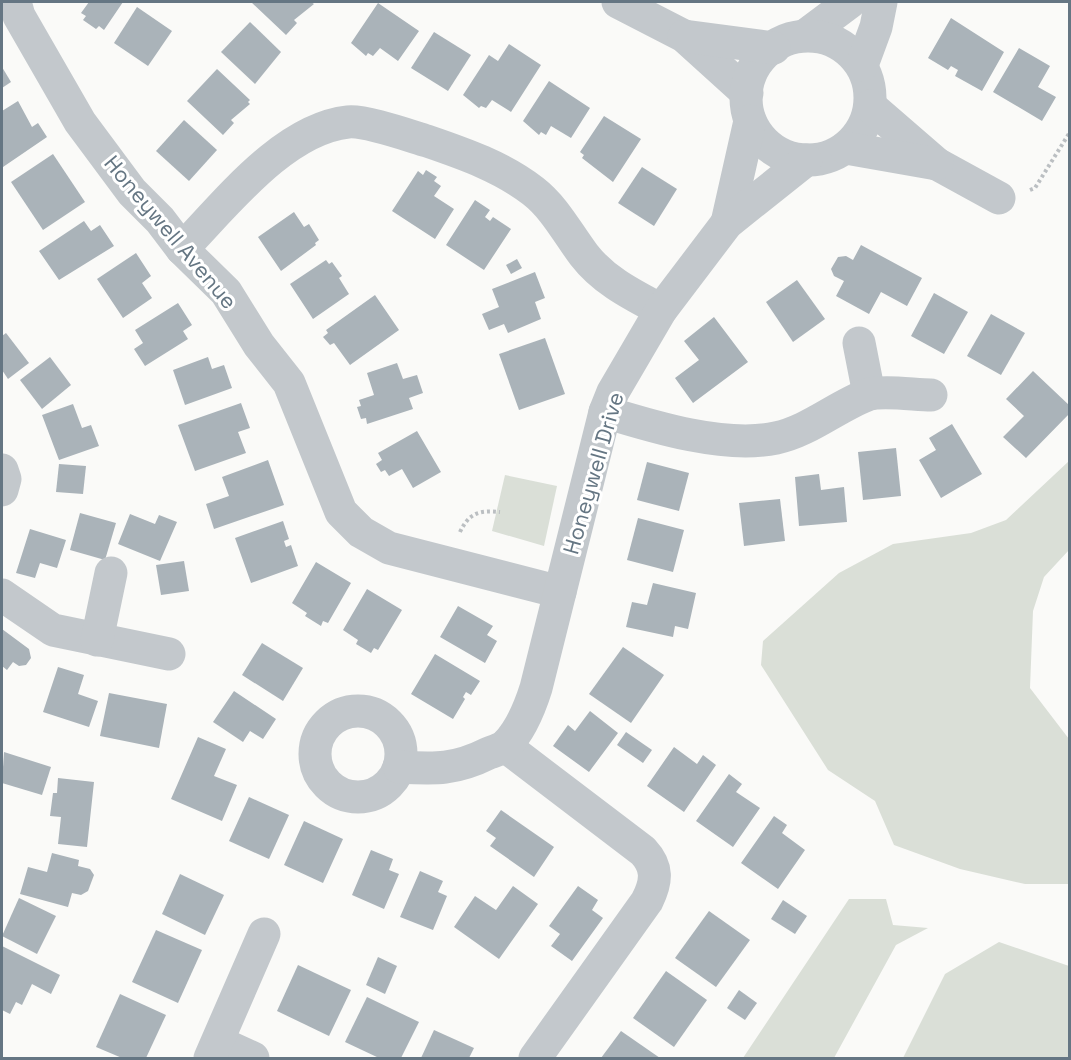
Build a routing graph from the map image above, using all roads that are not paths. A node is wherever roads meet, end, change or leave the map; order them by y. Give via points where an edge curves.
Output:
1 (15, 2) edge
2 (618, 2) edge
3 (850, 2) edge
4 (881, 2) edge
5 (806, 35) junction
6 (684, 36) junction
7 (774, 48) junction
8 (862, 65) junction
9 (870, 106) junction
10 (748, 107) junction
11 (846, 148) junction
12 (806, 160) junction
13 (937, 164) junction
14 (999, 198) road end
15 (727, 223) junction
16 (182, 249) junction
17 (661, 310) junction
18 (859, 343) dead end
19 (869, 394) junction
20 (931, 395) dead end
21 (605, 412) junction
22 (2, 470) edge
23 (2, 490) edge
24 (111, 573) dead end
25 (560, 592) junction
26 (2, 595) edge
27 (98, 640) junction
28 (169, 654) dead end
29 (505, 746) junction
30 (399, 766) dead end
31 (264, 934) dead end
32 (214, 1050) edge
33 (253, 1059) edge
34 (535, 1059) edge

1 - 16 street, Honeywell Avenue via 19,16 80,122 132,192
2 - 6 street
3 - 5 street
4 - 8 street
5 - 7 street via 786,39
5 - 8 street via 840,44
6 - 7 street
6 - 10 street
7 - 10 street via 762,55 752,71
8 - 9 street via 870,84
9 - 11 street via 864,128
9 - 13 street
10 - 12 street via 760,139 788,158
10 - 15 street, Honeywell Drive
11 - 12 street
11 - 13 street
12 - 15 street, Honeywell Drive
13 - 14 street
15 - 17 street, Honeywell Drive
16 - 17 street via 257,171 287,146 349,121 401,132 481,159 534,192 585,256 615,285
16 - 25 street, Honeywell Avenue via 226,292 259,345 289,383 341,512 361,532 389,548
17 - 21 street, Honeywell Drive
18 - 19 street
19 - 20 street
19 - 21 street via 788,434 753,441 682,434
21 - 25 street, Honeywell Drive
22 - 23 street
24 - 27 street
25 - 29 street, Honeywell Drive via 529,709
26 - 27 street via 53,630
27 - 28 street
29 - 30 street via 445,770
29 - 34 street via 643,851 655,865 647,901
31 - 32 street
32 - 33 street

